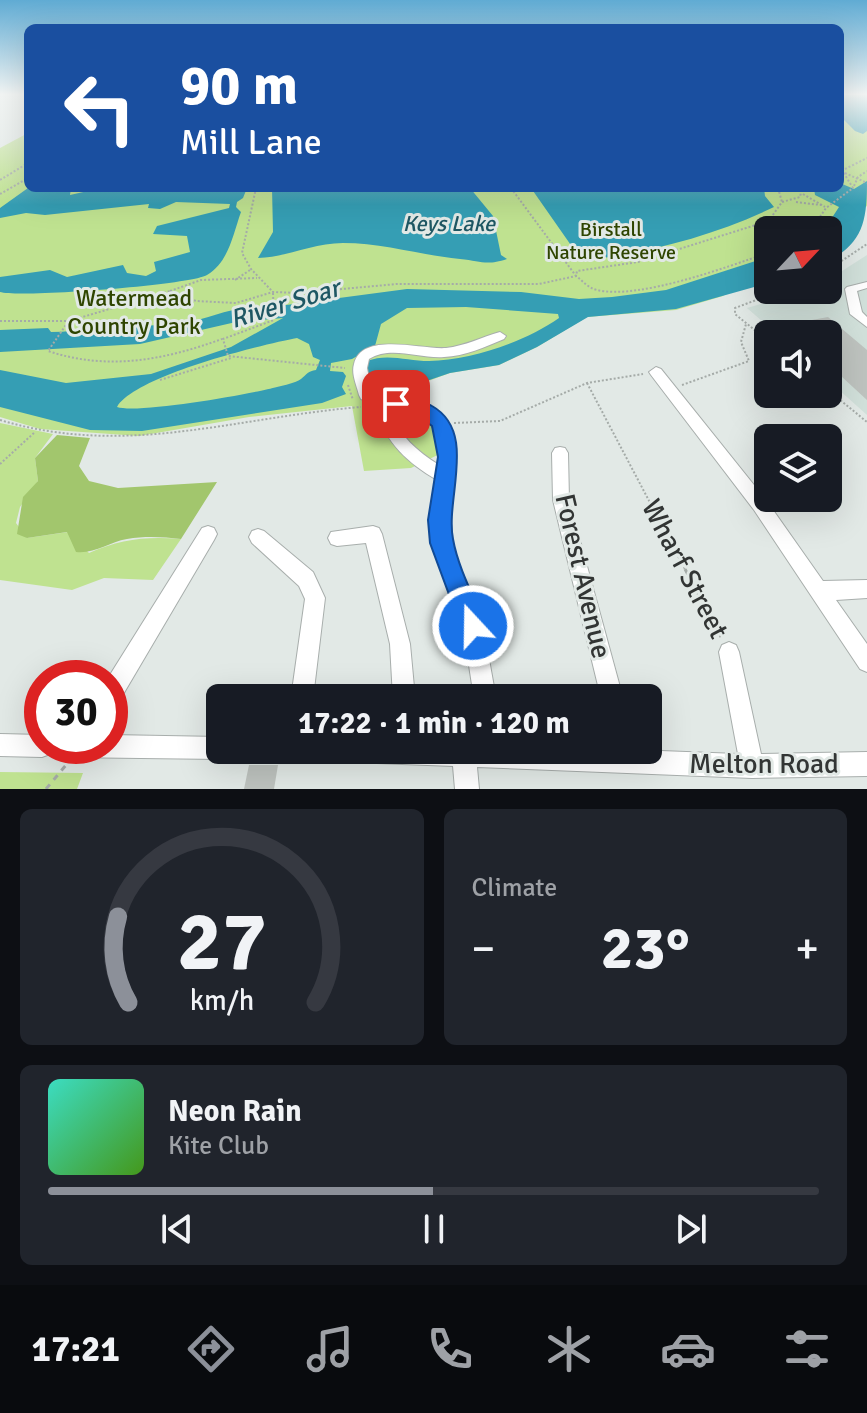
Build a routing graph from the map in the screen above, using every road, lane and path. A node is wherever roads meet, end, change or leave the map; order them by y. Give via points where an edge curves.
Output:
1 (867, 158) edge
2 (24, 165) edge
3 (844, 171) junction
4 (867, 171) edge
5 (857, 178) junction
6 (0, 180) edge
7 (24, 180) edge
8 (865, 182) edge
9 (853, 188) junction
10 (256, 192) edge
11 (514, 192) edge
12 (779, 192) edge
13 (802, 193) joint
14 (0, 194) edge
15 (794, 201) junction
16 (782, 202) junction
17 (822, 206) junction
18 (826, 208) junction
19 (821, 216) edge
20 (867, 244) edge
21 (754, 257) edge
22 (842, 261) edge
23 (251, 269) junction
24 (576, 276) junction
25 (258, 278) junction
26 (235, 280) junction
27 (867, 285) edge
28 (170, 291) junction
29 (273, 292) junction
30 (754, 301) edge
31 (0, 321) edge
32 (69, 321) junction
33 (867, 323) edge
34 (746, 324) junction
35 (754, 330) edge
36 (500, 336) dead end
37 (223, 339) junction
38 (235, 358) junction
39 (331, 365) dead end
40 (656, 372) joint
41 (160, 380) dead end
42 (587, 383) junction
43 (669, 388) junction
44 (842, 401) edge
45 (388, 405) junction
46 (0, 420) edge
47 (867, 422) edge
48 (441, 423) junction
49 (36, 431) junction
50 (560, 453) dead end
51 (0, 464) edge
52 (445, 477) junction
53 (208, 534) dead end
54 (258, 537) dead end
55 (337, 538) dead end
56 (867, 589) edge
57 (820, 591) junction
58 (729, 652) joint
59 (867, 662) edge
60 (128, 665) edge
61 (304, 684) edge
62 (403, 684) edge
63 (483, 684) edge
64 (608, 684) edge
65 (0, 745) edge
66 (24, 746) edge
67 (128, 747) edge
68 (206, 748) edge
69 (662, 759) edge
70 (68, 764) edge
71 (465, 764) edge
72 (867, 764) edge
73 (752, 766) junction
74 (46, 789) edge
75 (467, 789) edge

1 - 3 path
2 - 6 path
3 - 5 path
3 - 9 path
4 - 5 path
5 - 8 path
5 - 9 path
7 - 14 path
9 - 18 path
10 - 23 path via 242,253
11 - 24 path
12 - 16 path
13 - 15 path
13 - 17 path
15 - 16 path
15 - 17 path
16 - 24 path via 762,223 638,262 577,271
17 - 18 path
18 - 19 path
20 - 22 path
21 - 24 path via 626,290 596,290
23 - 25 path
23 - 26 path
24 - 29 path via 539,284 397,284
25 - 26 path
25 - 29 path
26 - 28 path via 201,280
27 - 33 street via 851,289 856,314
28 - 29 path via 196,301 236,303
28 - 32 path
29 - 37 path via 274,320
30 - 34 path via 735,308
31 - 32 path
32 - 37 path via 48,351 96,362 137,364
34 - 35 path
34 - 43 path via 741,342 749,361
36 - 45 street via 450,352 372,352 360,366 366,395
37 - 38 path via 228,356
38 - 39 path
38 - 41 path
40 - 42 path
40 - 43 street
42 - 48 path via 500,421
42 - 58 path, Wharf Street
43 - 57 street
44 - 47 path
45 - 48 street via 425,410
45 - 49 path via 291,413 138,438
45 - 52 street via 383,410 386,427
46 - 49 path
48 - 52 street via 448,457
49 - 51 path
50 - 64 street, Forest Avenue via 561,500
52 - 63 street via 439,520 442,543 473,626
53 - 60 street
54 - 61 street via 306,579 315,598
55 - 62 street via 373,534 400,644
56 - 57 street
57 - 59 street
58 - 73 street, Wharf Street
65 - 66 street
67 - 68 street
69 - 73 street, Melton Road
70 - 74 path
71 - 75 street
72 - 73 street, Melton Road

